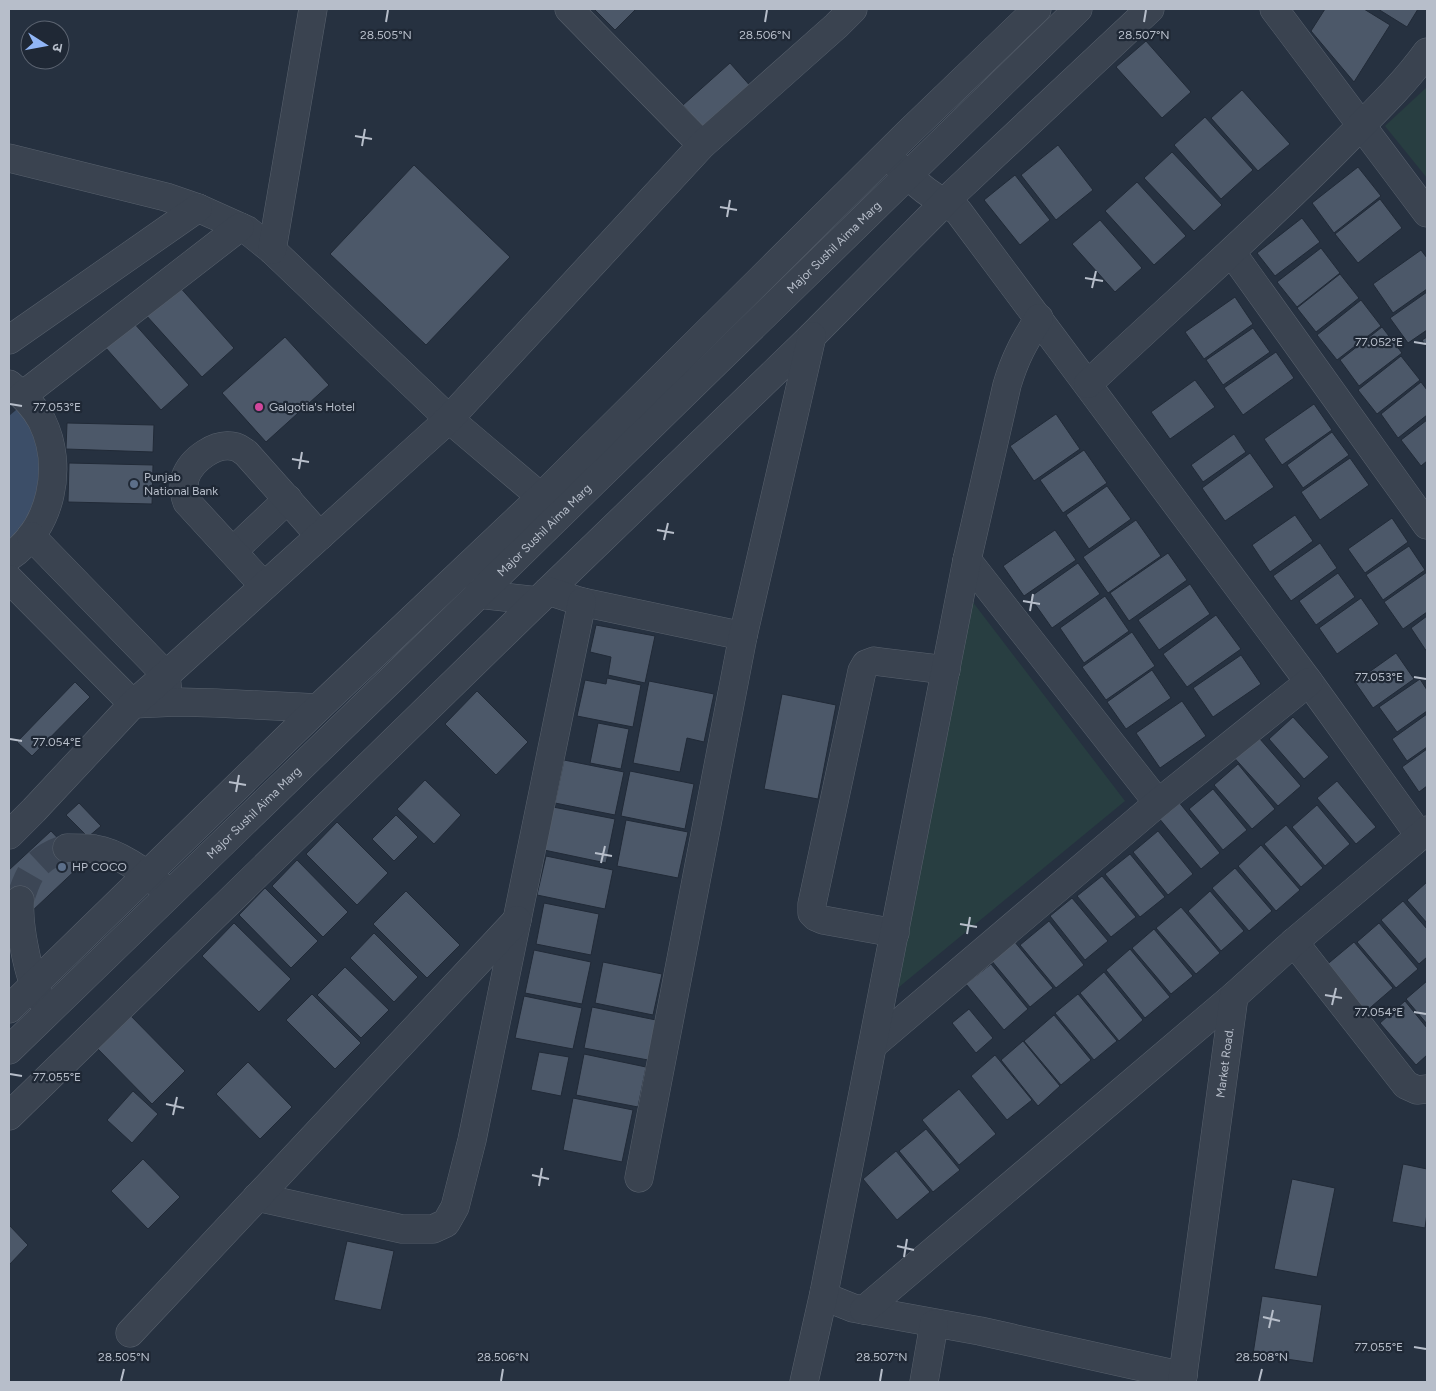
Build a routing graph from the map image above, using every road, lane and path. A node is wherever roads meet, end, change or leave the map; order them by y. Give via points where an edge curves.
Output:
1 (313, 9) edge
2 (569, 9) edge
3 (1037, 9) edge
4 (1078, 9) edge
5 (1150, 9) edge
6 (1274, 9) edge
7 (836, 14) edge
8 (1427, 52) edge
9 (1360, 126) junction
10 (908, 133) junction
11 (702, 145) junction
12 (887, 154) junction
13 (9, 158) edge
14 (927, 158) junction
15 (908, 176) junction
16 (952, 202) junction
17 (198, 208) junction
18 (1427, 213) edge
19 (240, 227) junction
20 (272, 250) junction
21 (1232, 253) junction
22 (1039, 318) junction
23 (812, 336) junction
24 (9, 340) edge
25 (1088, 384) junction
26 (16, 390) edge
27 (448, 418) junction
28 (288, 499) junction
29 (550, 505) junction
30 (1427, 525) edge
31 (31, 536) junction
32 (320, 536) junction
33 (233, 551) junction
34 (9, 557) edge
35 (967, 560) junction
36 (9, 579) edge
37 (264, 586) junction
38 (478, 594) junction
39 (543, 596) junction
40 (582, 602) junction
41 (743, 636) junction
42 (946, 670) junction
43 (166, 675) junction
44 (1309, 682) junction
45 (168, 703) junction
46 (132, 704) junction
47 (318, 708) junction
48 (1158, 803) junction
49 (1424, 833) edge
50 (9, 835) edge
51 (67, 848) tunnel mouth
52 (148, 874) junction
53 (169, 894) junction
54 (20, 900) tunnel mouth
55 (517, 920) junction
56 (894, 933) junction
57 (1294, 942) junction
58 (33, 986) junction
59 (1234, 996) junction
60 (9, 1009) edge
61 (48, 1012) junction
62 (873, 1045) junction
63 (9, 1050) edge
64 (1427, 1090) edge
65 (9, 1116) edge
66 (639, 1178) dead end
67 (257, 1197) junction
68 (824, 1294) junction
69 (864, 1310) junction
70 (934, 1324) junction
71 (130, 1334) dead end
72 (1182, 1379) edge
73 (804, 1382) edge
74 (924, 1382) edge

1 - 20 street
2 - 11 street
3 - 10 street, Major Sushil Aima Marg
4 - 14 street, Major Sushil Aima Marg
5 - 16 street
6 - 9 street
7 - 11 street
8 - 9 street
9 - 18 street
9 - 21 street
10 - 12 street, Major Sushil Aima Marg
10 - 14 street
11 - 27 street
12 - 15 street
12 - 29 street, Major Sushil Aima Marg
13 - 17 street
14 - 15 street, Major Sushil Aima Marg
14 - 16 street
15 - 16 street
15 - 29 street, Major Sushil Aima Marg
16 - 22 street
16 - 23 street
17 - 19 street
17 - 24 street
19 - 20 street
19 - 26 street
20 - 27 street
21 - 25 street
21 - 30 street
22 - 25 street
22 - 35 street via 1012,369
23 - 39 street
23 - 41 street
25 - 44 street
26 - 31 street via 41,420 52,449 53,480 46,510
27 - 29 street
27 - 32 street
28 - 32 street
28 - 33 street
28 - 33 street via 246,453 236,447 224,446 210,451 192,464 185,479 186,502
29 - 38 street, Major Sushil Aima Marg
29 - 47 street, Major Sushil Aima Marg
31 - 34 street
31 - 43 street
32 - 37 street
33 - 37 street
35 - 42 street
35 - 48 street
36 - 46 street
37 - 43 street
38 - 39 street
38 - 53 street, Major Sushil Aima Marg
39 - 40 street
39 - 65 street
40 - 41 street
40 - 55 street
41 - 66 street
42 - 56 street
42 - 56 street via 874,661 866,664 812,904 812,912 823,920
43 - 45 street
43 - 46 street
44 - 48 street
44 - 49 street
45 - 46 street
45 - 47 street via 216,702
46 - 50 street
47 - 52 street, Major Sushil Aima Marg
48 - 62 street
49 - 57 street
51 - 52 street via 96,849
52 - 53 street
52 - 58 street, Major Sushil Aima Marg
53 - 61 street, Major Sushil Aima Marg
54 - 58 street via 19,916
55 - 67 street
55 - 67 street via 472,1140 455,1206 446,1223 433,1229 402,1229
56 - 62 street
57 - 59 street
57 - 64 street via 1406,1085
58 - 60 street, Major Sushil Aima Marg
58 - 61 street
59 - 69 street
59 - 72 street, Market Road.
61 - 63 street, Major Sushil Aima Marg
62 - 68 street
67 - 71 street
68 - 69 street via 841,1304
68 - 73 street
69 - 70 street
70 - 72 street
70 - 74 street

